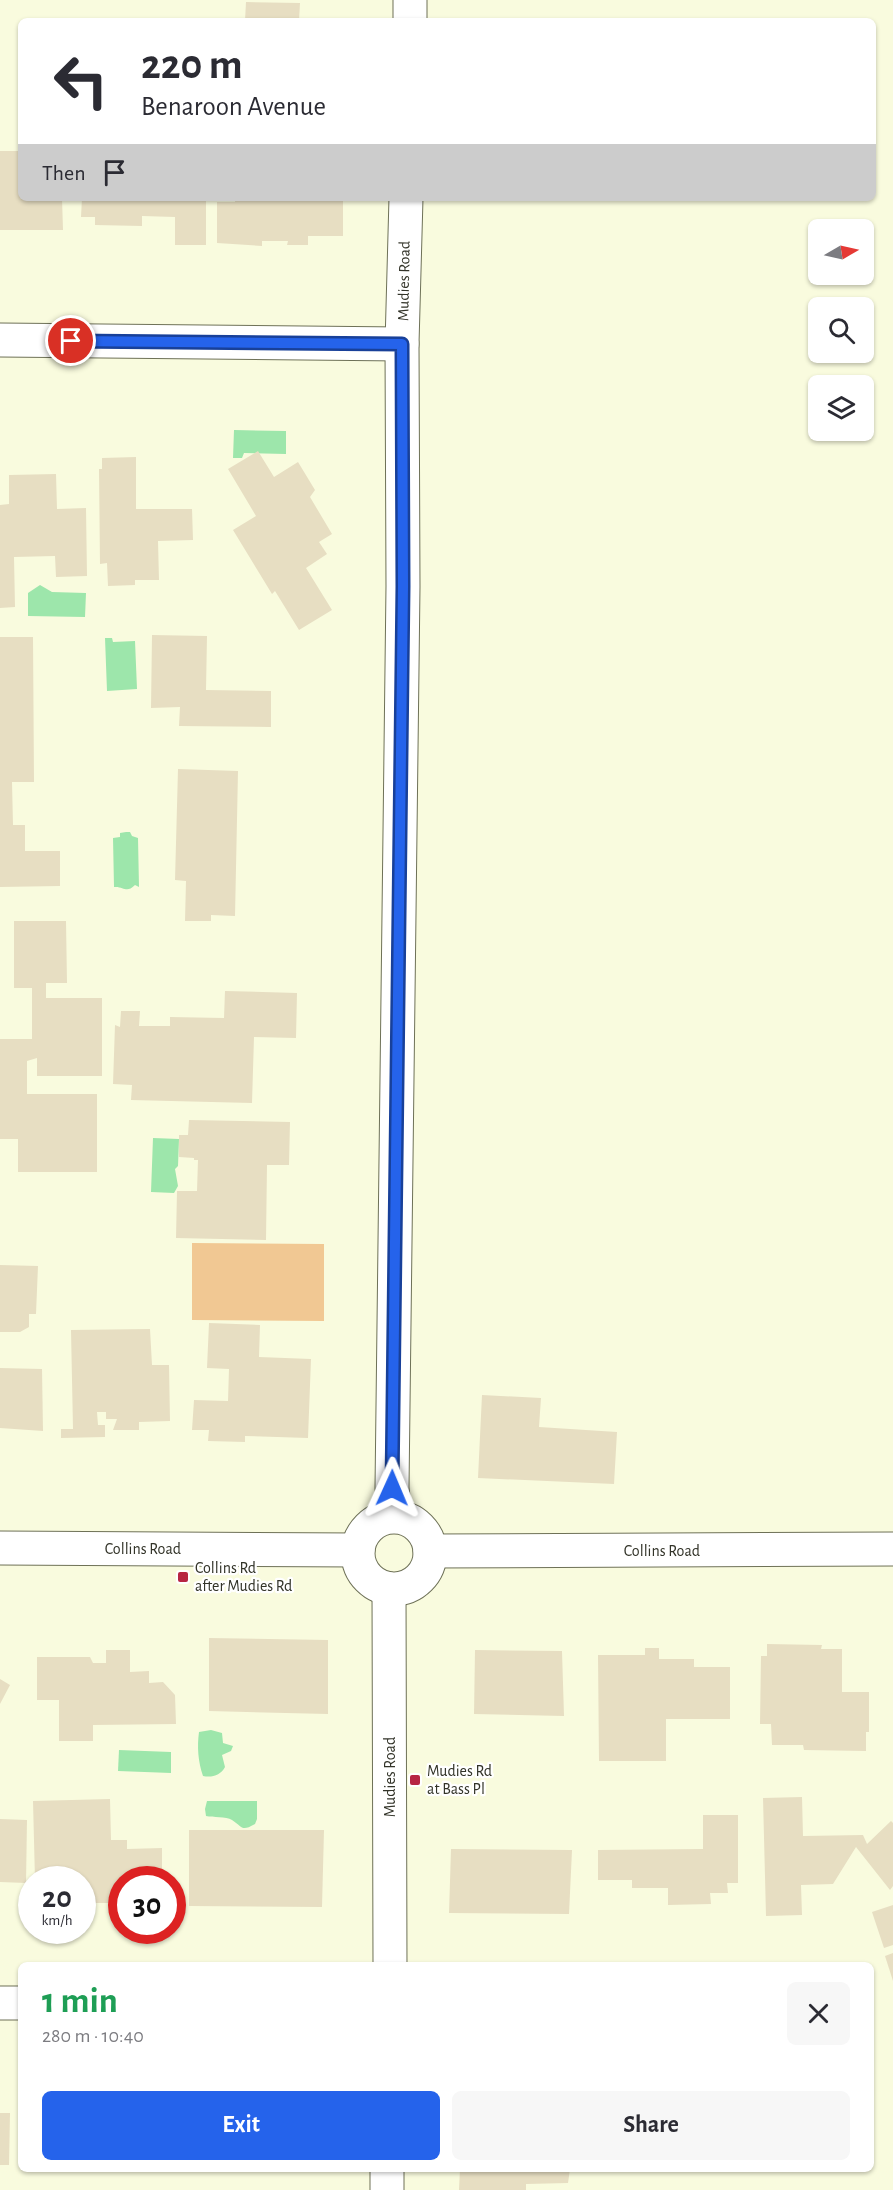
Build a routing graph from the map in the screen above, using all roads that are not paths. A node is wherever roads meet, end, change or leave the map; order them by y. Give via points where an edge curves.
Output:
1 (410, 0) edge
2 (410, 18) edge
3 (406, 201) edge
4 (0, 340) edge
5 (402, 344) junction
6 (395, 1516) junction
7 (0, 1548) edge
8 (893, 1549) edge
9 (358, 1550) junction
10 (430, 1551) junction
11 (389, 1589) junction
12 (390, 1962) edge
13 (0, 2003) edge
14 (18, 2003) edge
15 (387, 2172) edge
16 (387, 2190) edge

1 - 2 street
3 - 5 street, Mudies Road
4 - 5 street
5 - 6 street, Mudies Road via 403,586 392,1488
6 - 9 street via 372,1524 363,1533
6 - 10 street via 418,1525
7 - 9 street, Collins Road
8 - 10 street, Collins Road
9 - 11 street via 361,1570 378,1586
10 - 11 street via 421,1578 401,1589
11 - 12 street, Mudies Road
13 - 14 street
15 - 16 street

